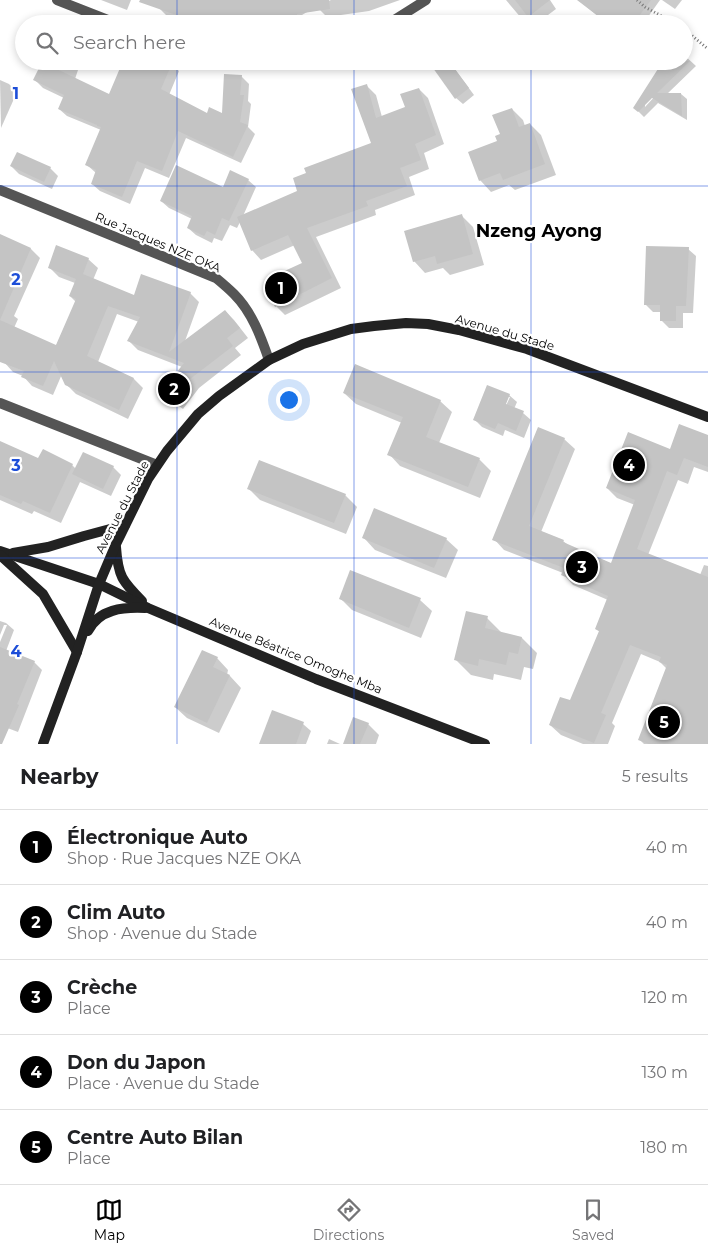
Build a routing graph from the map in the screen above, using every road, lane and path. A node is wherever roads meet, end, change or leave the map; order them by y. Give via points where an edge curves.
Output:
1 (57, 0) edge
2 (426, 0) edge
3 (637, 0) edge
4 (95, 15) edge
5 (402, 15) edge
6 (660, 15) edge
7 (693, 37) edge
8 (708, 49) edge
9 (0, 190) edge
10 (269, 360) junction
11 (0, 403) edge
12 (708, 417) edge
13 (157, 465) junction
14 (125, 525) junction
15 (116, 544) junction
16 (0, 550) edge
17 (0, 555) edge
18 (99, 584) junction
19 (148, 608) junction
20 (76, 652) junction
21 (43, 744) edge
22 (485, 744) edge

1 - 4 street
2 - 5 street
3 - 6 path
7 - 8 path
9 - 10 street, Rue Jacques NZE OKA via 216,278 248,312
10 - 12 main road, Avenue du Stade via 303,344 351,329 428,324 528,349
10 - 13 main road, Avenue du Stade via 198,414
11 - 13 street
13 - 14 main road, Avenue du Stade
14 - 15 main road, Avenue du Stade
14 - 16 main road via 30,551 7,553
15 - 18 main road, Avenue du Stade
15 - 19 main road via 124,582
16 - 18 main road, Avenue Béatrice Omoghe Mba
17 - 20 main road via 43,594
18 - 19 main road, Avenue Béatrice Omoghe Mba
18 - 20 main road, Avenue du Stade
19 - 20 main road via 106,613 92,622
19 - 22 main road, Avenue Béatrice Omoghe Mba via 316,679
20 - 21 main road, Avenue du Stade

